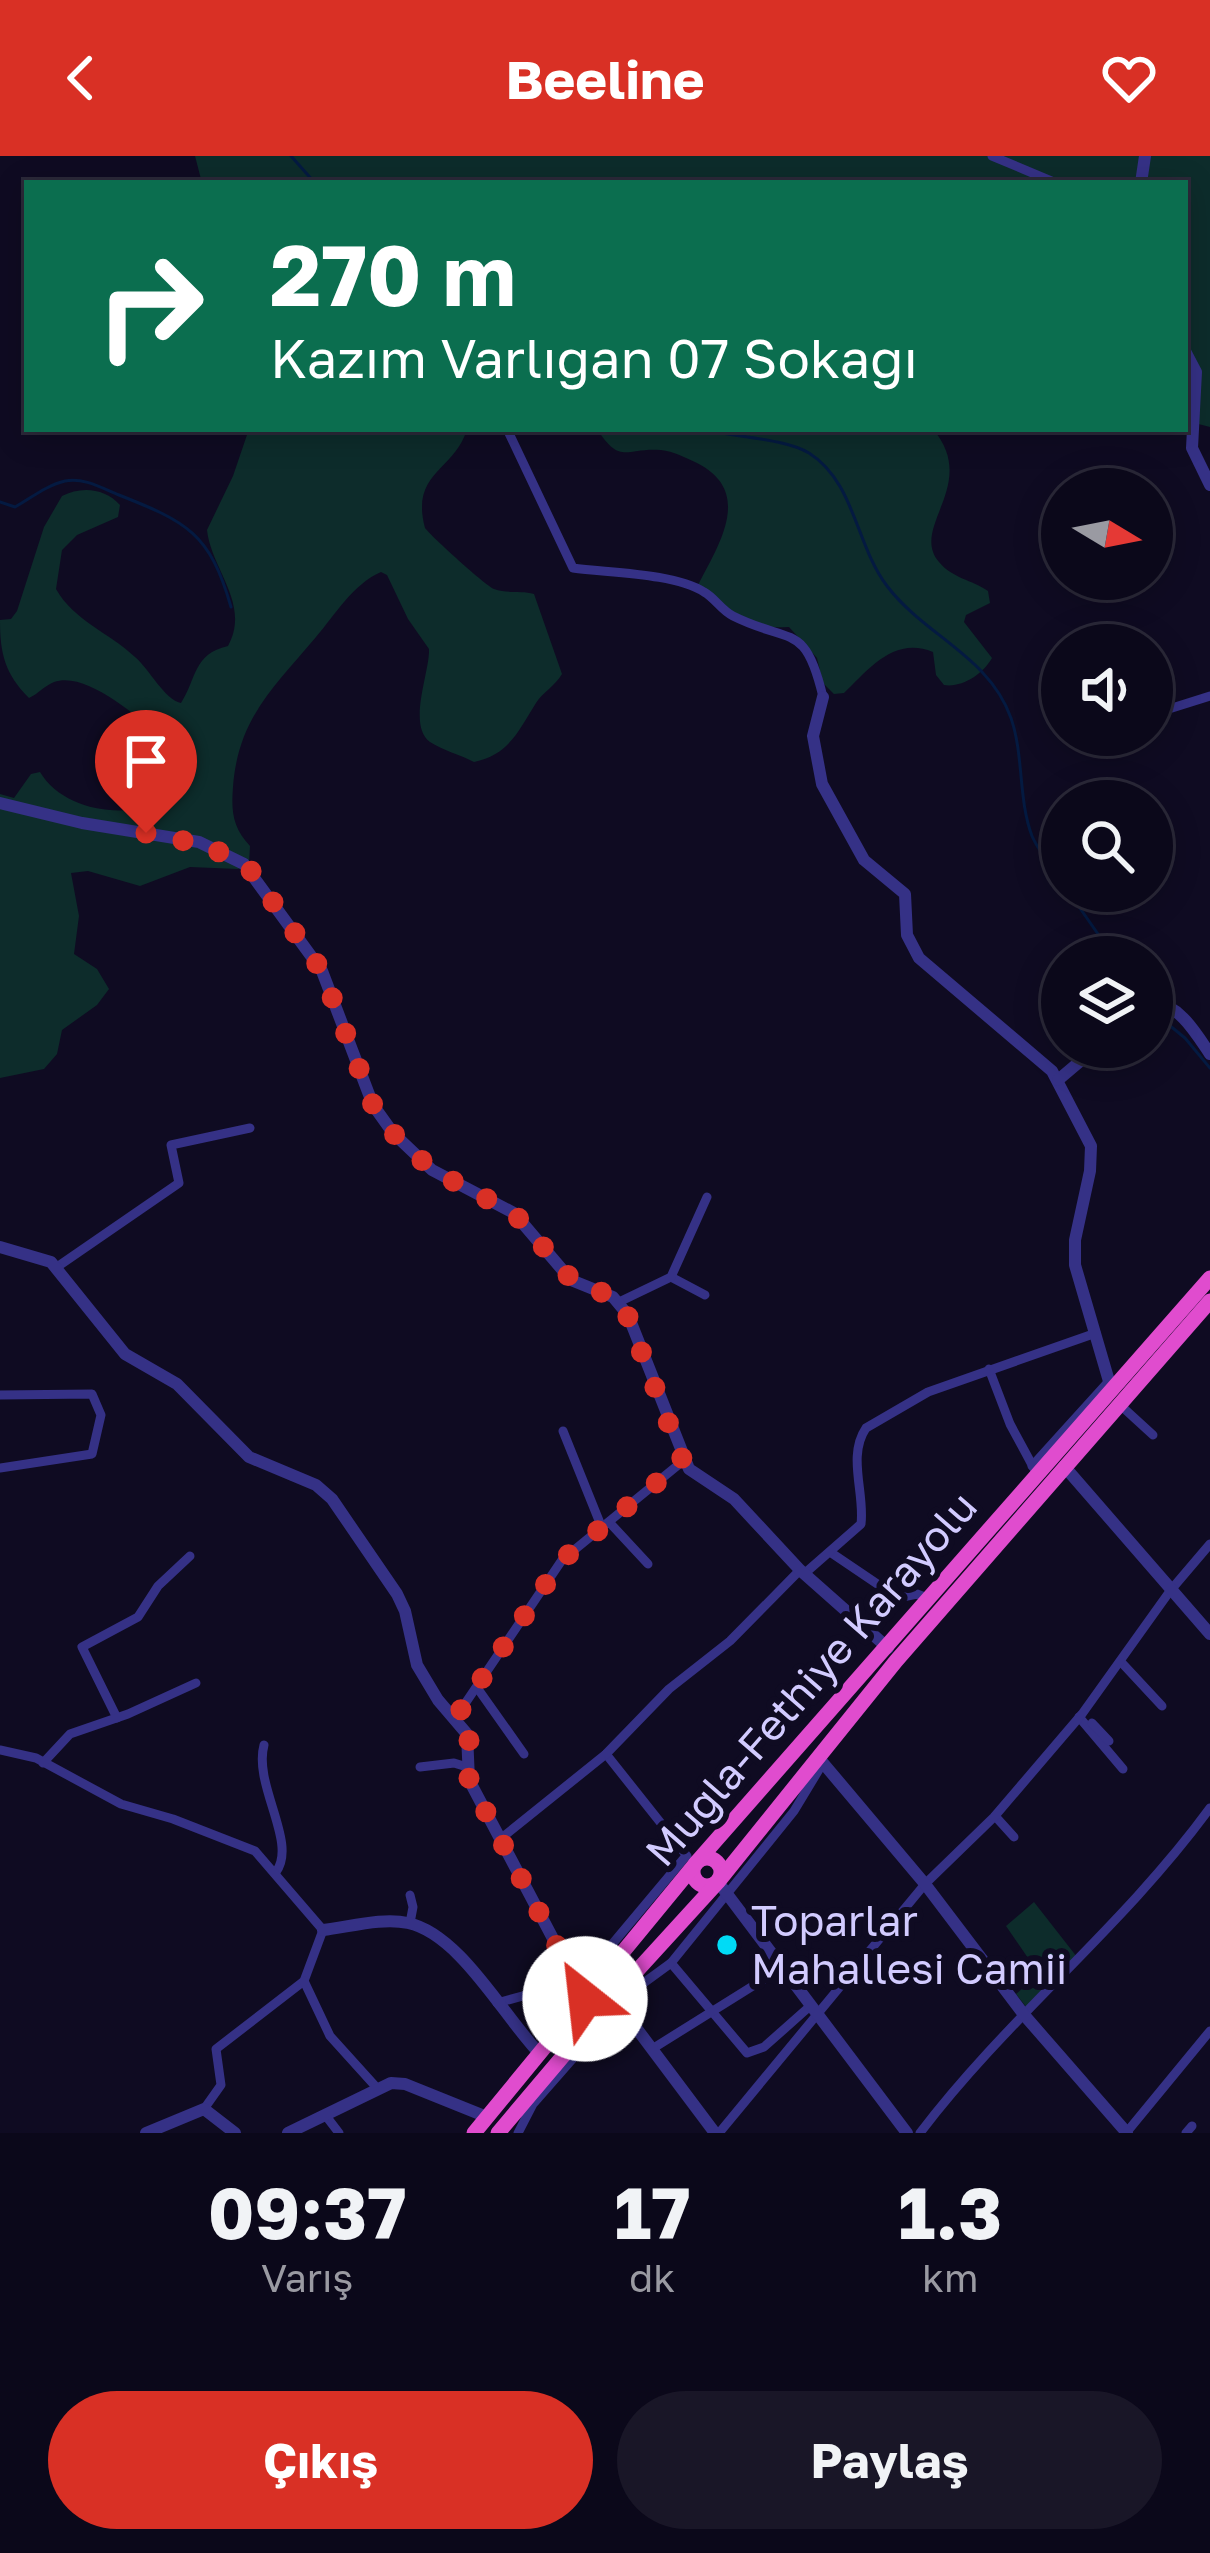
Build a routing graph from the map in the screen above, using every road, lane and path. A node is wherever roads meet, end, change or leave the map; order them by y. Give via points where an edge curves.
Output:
1 (992, 156) edge
2 (1049, 180) edge
3 (1188, 357) edge
4 (508, 432) edge
5 (1210, 485) edge
6 (1210, 696) edge
7 (824, 697) joint
8 (1173, 708) edge
9 (0, 803) edge
10 (1173, 1009) edge
11 (1210, 1054) edge
12 (1072, 1068) edge
13 (1058, 1080) junction
14 (250, 1128) dead end
15 (707, 1197) dead end
16 (0, 1247) edge
17 (56, 1268) junction
18 (671, 1277) junction
19 (1210, 1278) edge
20 (705, 1295) dead end
21 (1210, 1301) edge
22 (619, 1302) junction
23 (1096, 1333) junction
24 (989, 1369) junction
25 (1113, 1391) junction
26 (0, 1395) edge
27 (563, 1431) dead end
28 (1153, 1435) dead end
29 (683, 1461) junction
30 (1064, 1466) junction
31 (0, 1468) edge
32 (1034, 1470) junction
33 (605, 1525) junction
34 (1210, 1544) edge
35 (830, 1552) junction
36 (190, 1556) dead end
37 (648, 1564) dead end
38 (802, 1572) junction
39 (1170, 1591) junction
40 (930, 1599) junction
41 (1210, 1634) edge
42 (888, 1648) junction
43 (1122, 1664) junction
44 (196, 1683) dead end
45 (478, 1689) junction
46 (1162, 1706) dead end
47 (1080, 1715) junction
48 (117, 1718) junction
49 (454, 1720) junction
50 (1108, 1741) dead end
51 (264, 1744) dead end
52 (0, 1750) edge
53 (524, 1754) dead end
54 (606, 1754) junction
55 (821, 1760) junction
56 (43, 1762) junction
57 (420, 1767) dead end
58 (467, 1767) junction
59 (1124, 1769) dead end
60 (1210, 1808) edge
61 (995, 1816) junction
62 (1014, 1837) dead end
63 (499, 1840) junction
64 (691, 1859) junction
65 (276, 1872) junction
66 (925, 1885) junction
67 (722, 1888) junction
68 (410, 1895) dead end
69 (410, 1923) junction
70 (323, 1930) junction
71 (671, 1963) junction
72 (780, 1969) junction
73 (304, 1982) junction
74 (574, 1982) junction
75 (585, 1999) junction
76 (616, 2002) junction
77 (497, 2003) junction
78 (812, 2011) junction
79 (711, 2014) junction
80 (1025, 2016) junction
81 (1210, 2032) edge
82 (652, 2049) junction
83 (540, 2054) junction
84 (377, 2088) junction
85 (204, 2109) junction
86 (326, 2116) junction
87 (487, 2117) junction
88 (146, 2133) edge
89 (235, 2133) edge
90 (288, 2133) edge
91 (339, 2133) edge
92 (474, 2133) edge
93 (498, 2133) edge
94 (518, 2133) edge
95 (717, 2133) edge
96 (907, 2133) edge
97 (920, 2133) edge
98 (1127, 2133) edge

1 - 2 street
3 - 5 street via 1196,372 1192,448
4 - 7 street via 573,568 705,592 725,613 793,638 814,656
6 - 8 street
7 - 13 street via 813,736 821,784 864,860 905,893 910,945
9 - 22 street via 199,842 244,864 322,971 373,1105 393,1133 432,1170 514,1213 572,1280
10 - 11 street
12 - 13 street
13 - 23 street via 1092,1152 1075,1265
14 - 17 street via 171,1145 179,1183
15 - 18 street
16 - 17 street
17 - 49 street via 118,1347 177,1384 249,1457 325,1490 397,1594 417,1665
18 - 20 street
18 - 22 street
19 - 25 highway, Muğla-Fethiye Karayolu
21 - 25 highway, Muğla-Fethiye Karayolu
22 - 29 street
23 - 24 street
23 - 25 street
24 - 32 street
24 - 35 street via 898,1406 860,1434 862,1519
25 - 28 street
25 - 30 highway, Muğla-Fethiye Karayolu
25 - 32 highway, Muğla-Fethiye Karayolu
26 - 31 street via 92,1394 101,1418 92,1454
27 - 33 street
29 - 33 street
29 - 38 street via 739,1504
30 - 39 street
30 - 55 highway, Muğla-Fethiye Karayolu
32 - 40 highway, Muğla-Fethiye Karayolu
33 - 37 street
33 - 45 street via 562,1560
34 - 39 street
35 - 38 street
35 - 40 street via 898,1598
36 - 48 street via 138,1617 82,1647
38 - 42 street
38 - 54 street
39 - 41 street
39 - 43 street
40 - 42 highway, Muğla-Fethiye Karayolu
42 - 64 highway, Muğla-Fethiye Karayolu
43 - 46 street
43 - 47 street
44 - 48 street
45 - 49 street
45 - 53 street
47 - 50 street
47 - 59 street
47 - 61 street
48 - 56 street via 70,1734
49 - 58 street via 467,1734
51 - 65 street via 262,1775 284,1853
52 - 56 street
54 - 63 street
54 - 64 street
55 - 66 street
55 - 67 highway, Muğla-Fethiye Karayolu
56 - 65 street via 122,1804 246,1847
57 - 58 street
58 - 63 street
60 - 80 street
61 - 62 street
61 - 66 street
63 - 74 street
64 - 67 highway via 699,1883
64 - 74 street
64 - 75 highway, Muğla-Fethiye Karayolu
65 - 70 street
66 - 78 street
66 - 80 street
67 - 71 street
67 - 72 street
67 - 76 highway, Muğla-Fethiye Karayolu
68 - 69 street
69 - 70 street
69 - 77 street via 447,1945
70 - 73 street
71 - 76 street
71 - 79 street
72 - 78 street
72 - 79 street
73 - 84 street via 330,2036
73 - 85 street via 220,2043 214,2054 221,2085
74 - 75 street
74 - 77 street
75 - 83 highway, Muğla-Fethiye Karayolu
76 - 82 street
76 - 93 highway, Muğla-Fethiye Karayolu
76 - 94 street
77 - 83 street
78 - 79 street via 752,2053
78 - 95 street
78 - 96 street
79 - 82 street
80 - 97 street
80 - 98 street
81 - 98 street
82 - 95 street
83 - 87 highway, Muğla-Fethiye Karayolu
84 - 86 street
84 - 87 street via 406,2084
85 - 88 street
85 - 89 street
86 - 90 street
86 - 91 street
87 - 92 highway, Muğla-Fethiye Karayolu

